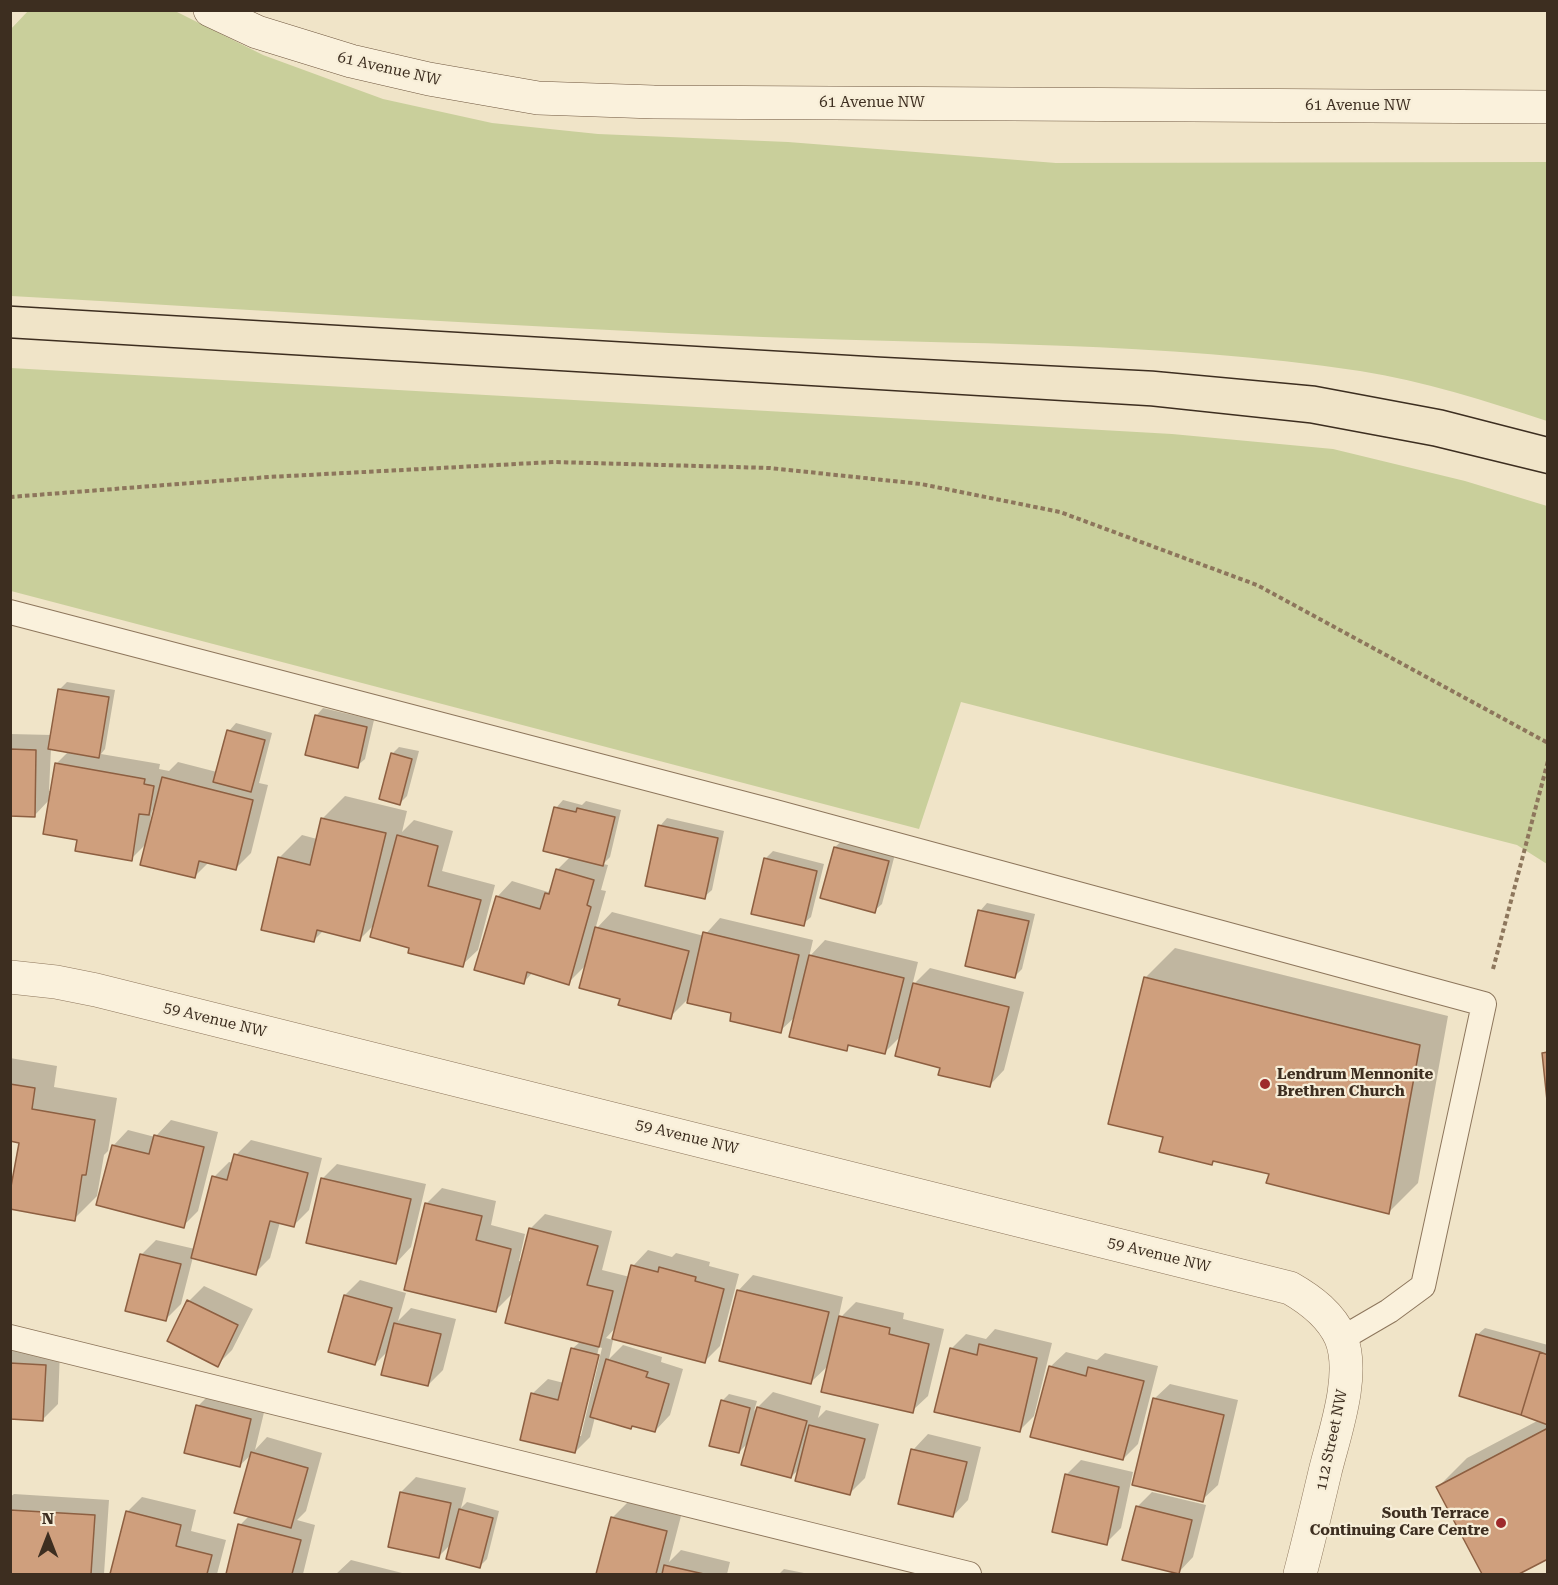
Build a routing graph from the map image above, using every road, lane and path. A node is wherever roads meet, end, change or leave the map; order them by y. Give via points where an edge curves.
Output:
1 (210, 10) edge
2 (1548, 107) edge
3 (10, 497) edge
4 (10, 612) edge
5 (1548, 743) edge
6 (1548, 761) edge
7 (10, 977) edge
8 (1484, 1004) junction
9 (10, 1337) edge
10 (1341, 1339) junction
11 (969, 1575) edge
12 (1300, 1575) edge

1 - 2 street, 61 Avenue NW via 257,32 351,62 538,98
3 - 5 path via 269,477 554,462 770,468 921,484 1060,512 1257,585
4 - 8 lane via 772,811
6 - 8 path
7 - 10 street, 59 Avenue NW via 96,990 1290,1288 1312,1300
8 - 10 lane via 1423,1286
9 - 11 lane
10 - 12 street, 112 Street NW via 1346,1365 1343,1397

